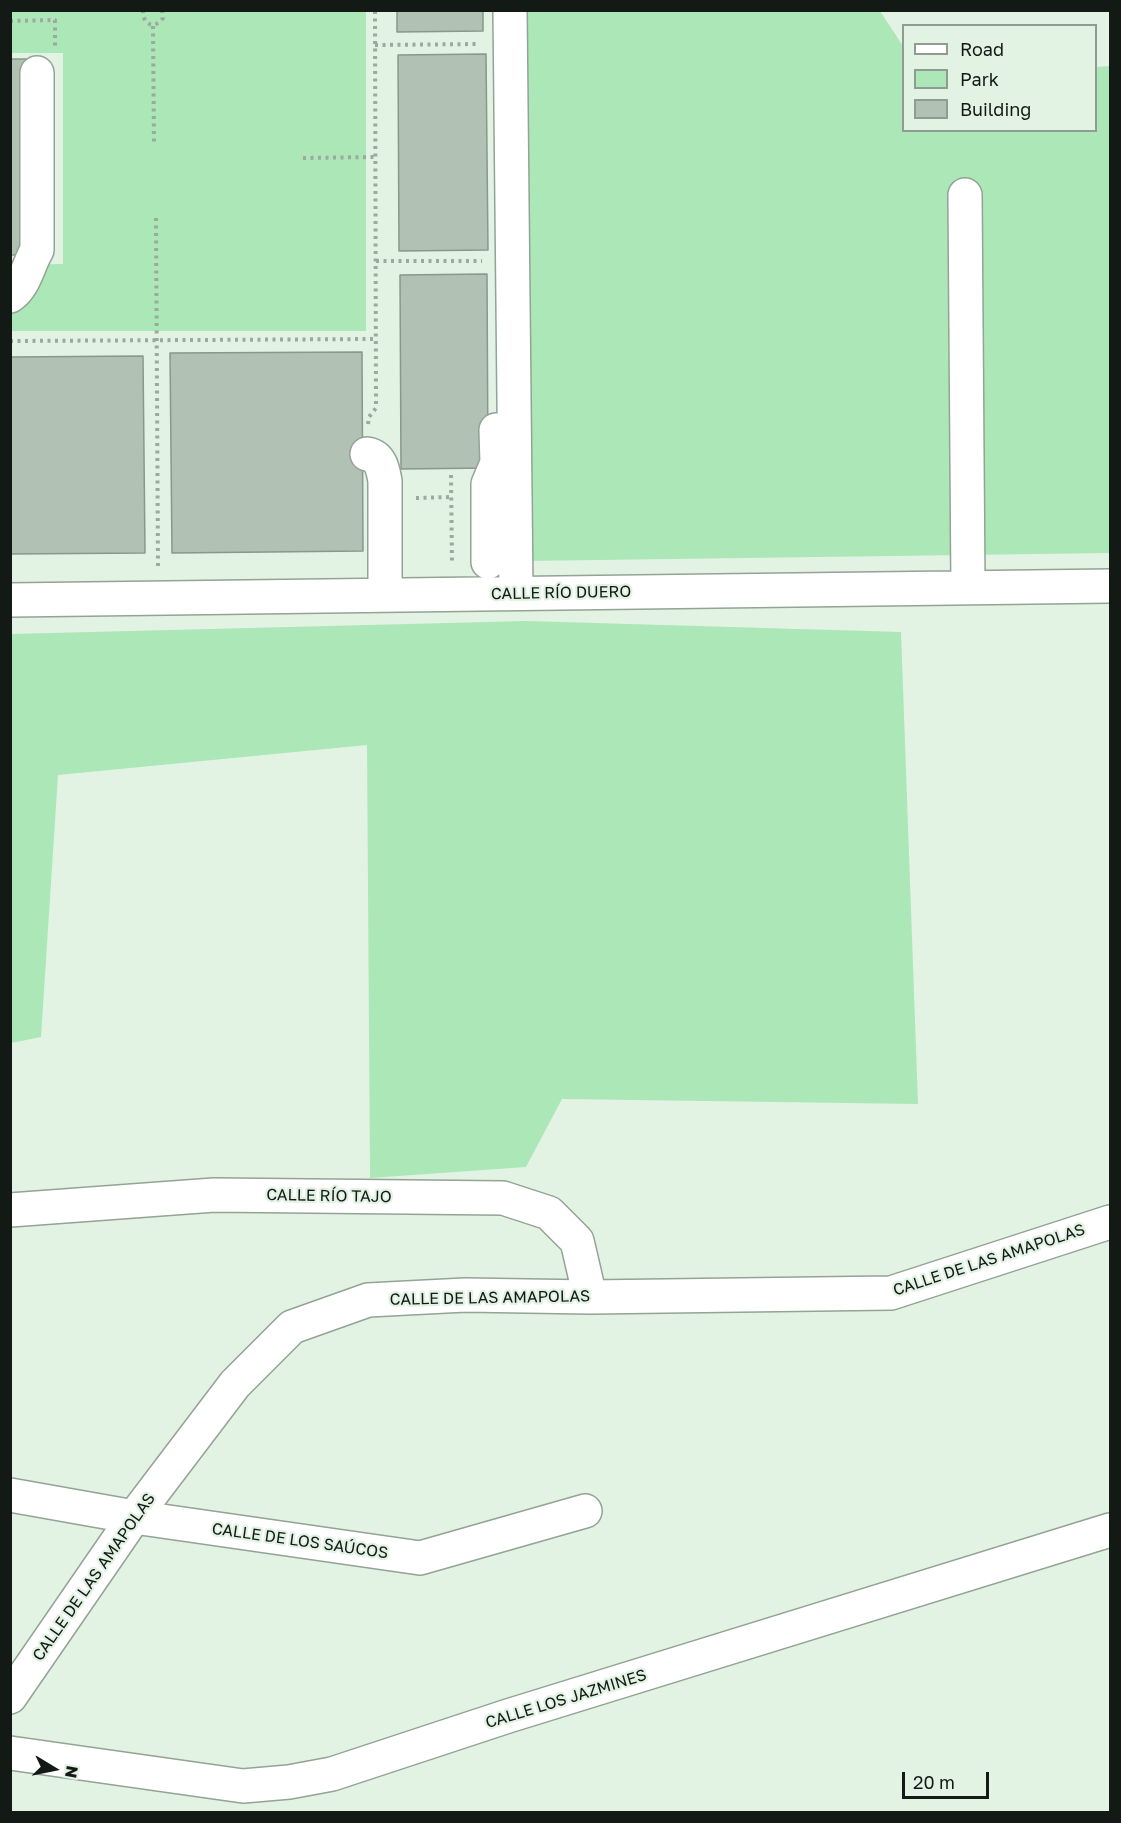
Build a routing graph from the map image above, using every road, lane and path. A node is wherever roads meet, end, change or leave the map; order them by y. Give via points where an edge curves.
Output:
1 (143, 10) edge
2 (162, 10) edge
3 (375, 10) edge
4 (492, 10) edge
5 (510, 10) edge
6 (153, 26) junction
7 (493, 44) junction
8 (375, 45) junction
9 (37, 73) dead end
10 (154, 144) dead end
11 (375, 157) junction
12 (303, 158) dead end
13 (965, 195) dead end
14 (156, 218) dead end
15 (376, 261) junction
16 (495, 261) junction
17 (10, 296) edge
18 (376, 339) junction
19 (157, 340) junction
20 (10, 341) edge
21 (367, 453) joint
22 (451, 475) dead end
23 (489, 561) dead end
24 (1110, 586) edge
25 (968, 588) junction
26 (516, 593) junction
27 (452, 594) junction
28 (385, 595) junction
29 (158, 598) junction
30 (10, 600) edge
31 (10, 1210) edge
32 (1110, 1222) edge
33 (590, 1297) junction
34 (10, 1495) edge
35 (585, 1511) dead end
36 (134, 1517) junction
37 (1110, 1530) edge
38 (10, 1696) edge
39 (10, 1753) edge

1 - 6 path via 143,18
2 - 6 path via 163,18
3 - 8 path
4 - 7 street
5 - 26 street
6 - 10 path
7 - 8 path
7 - 16 street
8 - 11 path
9 - 17 street via 37,250 23,282
11 - 12 path
11 - 15 path
13 - 25 street
14 - 19 path
15 - 16 path
15 - 18 path
16 - 23 street via 496,463 488,484
18 - 19 path
18 - 21 path via 376,408 369,417
19 - 20 path
19 - 29 path
21 - 28 street via 378,459 385,481
22 - 27 path
24 - 25 street, CALLE RÍO DUERO
25 - 26 street, CALLE RÍO DUERO
26 - 27 street, CALLE RÍO DUERO
27 - 28 street, CALLE RÍO DUERO
28 - 29 street, CALLE RÍO DUERO
29 - 30 street, CALLE RÍO DUERO
31 - 33 street, CALLE RÍO TAJO via 214,1195 503,1198 549,1213 577,1242
32 - 33 street, CALLE DE LAS AMAPOLAS via 891,1293
33 - 36 street, CALLE DE LAS AMAPOLAS via 465,1295 368,1300 292,1327 235,1384
34 - 36 street, CALLE DE LOS SAÚCOS
35 - 36 street, CALLE DE LOS SAÚCOS via 420,1558
36 - 38 street, CALLE DE LAS AMAPOLAS
37 - 39 street, CALLE LOS JAZMINES via 332,1774 243,1786

